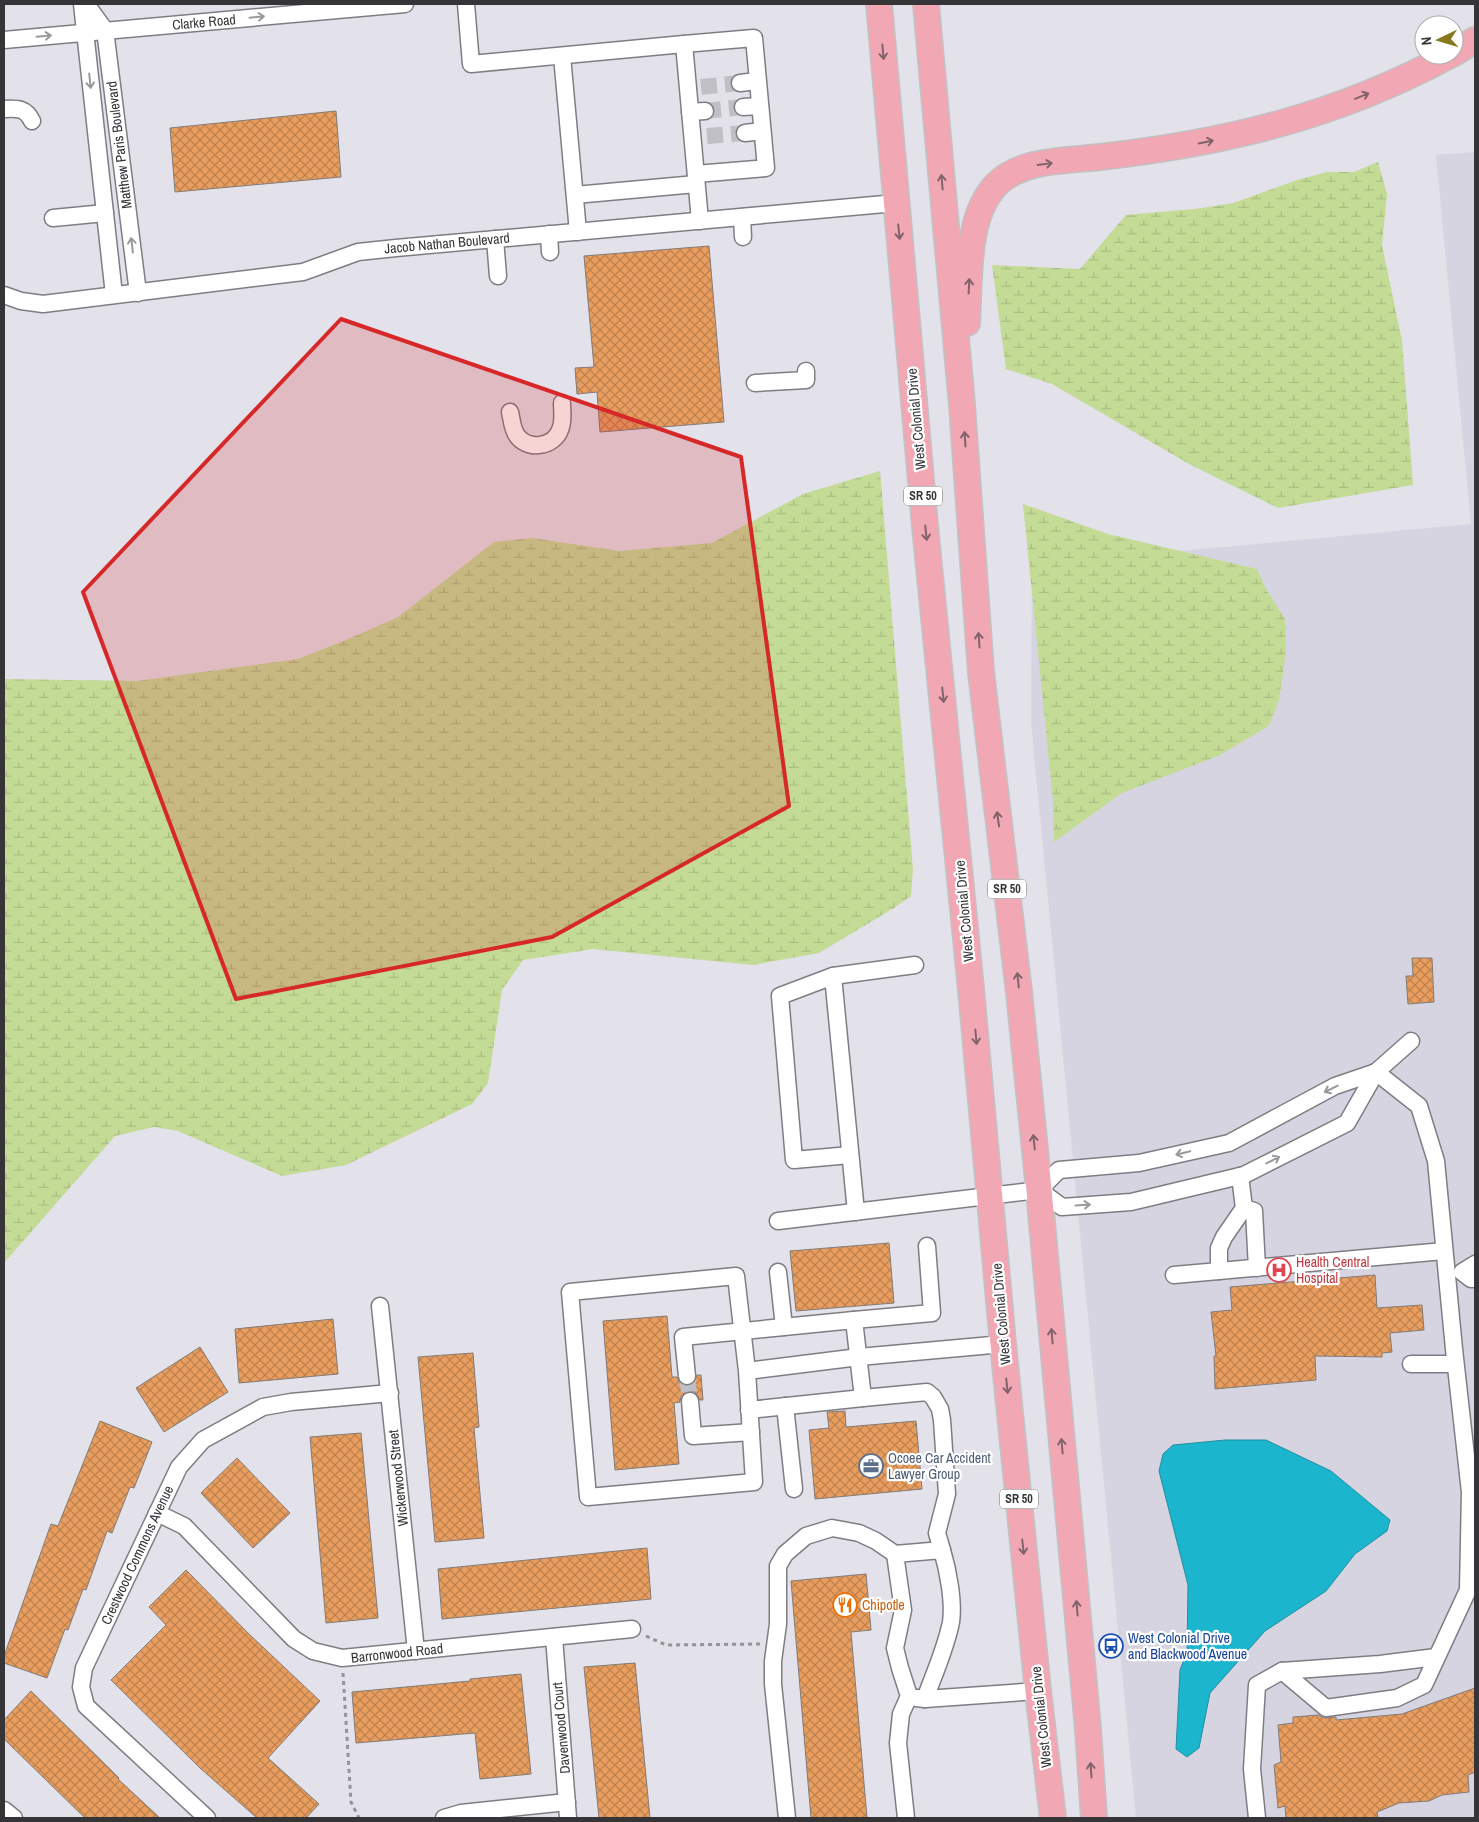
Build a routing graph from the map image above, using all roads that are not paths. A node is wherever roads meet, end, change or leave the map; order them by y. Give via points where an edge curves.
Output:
1 (82, 4) edge
2 (86, 4) edge
3 (405, 4) edge
4 (466, 4) edge
5 (879, 4) edge
6 (926, 4) edge
7 (105, 30) junction
8 (84, 33) junction
9 (4, 40) edge
10 (1475, 40) edge
11 (684, 44) junction
12 (1464, 46) edge
13 (562, 56) junction
14 (1428, 65) edge
15 (758, 82) junction
16 (740, 83) tunnel mouth
17 (760, 106) junction
18 (743, 107) tunnel mouth
19 (4, 109) edge
20 (32, 121) dead end
21 (762, 131) junction
22 (745, 133) tunnel mouth
23 (696, 179) junction
24 (575, 195) junction
25 (896, 203) junction
26 (105, 213) junction
27 (742, 217) junction
28 (53, 218) dead end
29 (700, 221) junction
30 (578, 232) junction
31 (549, 234) junction
32 (743, 237) dead end
33 (495, 239) junction
34 (550, 252) dead end
35 (498, 276) dead end
36 (138, 293) junction
37 (4, 295) edge
38 (114, 295) junction
39 (806, 370) dead end
40 (755, 383) dead end
41 (562, 402) dead end
42 (962, 405) junction
43 (510, 412) dead end
44 (915, 965) dead end
45 (833, 976) junction
46 (1410, 1041) dead end
47 (1376, 1072) junction
48 (850, 1154) junction
49 (1240, 1176) junction
50 (1039, 1190) junction
51 (991, 1196) junction
52 (1244, 1208) junction
53 (856, 1212) junction
54 (778, 1222) dead end
55 (927, 1246) dead end
56 (1444, 1251) junction
57 (1257, 1268) junction
58 (1219, 1271) junction
59 (1465, 1271) edge
60 (778, 1272) dead end
61 (1174, 1275) dead end
62 (380, 1306) dead end
63 (854, 1320) junction
64 (784, 1327) junction
65 (742, 1331) junction
66 (1003, 1344) junction
67 (859, 1357) junction
68 (1411, 1364) dead end
69 (1455, 1364) junction
70 (746, 1370) junction
71 (687, 1376) tunnel mouth
72 (390, 1393) junction
73 (862, 1398) junction
74 (690, 1401) tunnel mouth
75 (785, 1406) junction
76 (749, 1410) junction
77 (751, 1432) junction
78 (1475, 1442) edge
79 (1466, 1456) junction
80 (794, 1489) dead end
81 (157, 1513) junction
82 (942, 1550) junction
83 (895, 1554) junction
84 (632, 1629) road end
85 (554, 1637) junction
86 (416, 1651) junction
87 (1436, 1657) junction
88 (1282, 1671) junction
89 (1038, 1690) junction
90 (917, 1698) junction
91 (4, 1810) edge
92 (568, 1810) edge
93 (14, 1818) edge
94 (207, 1818) edge
95 (444, 1818) edge
96 (787, 1818) edge
97 (906, 1818) edge
98 (1053, 1818) edge
99 (1094, 1818) edge
100 (1257, 1818) edge

1 - 8 street, Matthew Paris Boulevard
2 - 7 street, Matthew Paris Boulevard
7 -> 3 street, Clarke Road
4 - 13 street via 471,64
5 -> 25 highway, West Colonial Drive / SR 50
42 -> 6 highway, SR 50
7 - 8 street, Clarke Road
36 -> 7 street, Matthew Paris Boulevard
9 -> 8 street, Clarke Road
8 -> 26 street, Matthew Paris Boulevard
10 - 12 highway
11 - 13 street
11 - 15 street via 754,38
11 - 23 street via 698,111 700,137
13 - 24 street
42 -> 14 highway via 974,228 988,194 1005,177 1036,165 1169,149 1271,127 1357,98
15 - 16 street
15 - 17 street
17 - 18 street
17 - 21 street
19 - 20 street via 23,109
21 - 22 street
21 - 23 street via 766,168
23 - 24 street
23 - 29 street
24 - 30 street
25 - 27 street, Jacob Nathan Boulevard
25 -> 51 highway, West Colonial Drive / SR 50
26 - 28 street
26 - 38 street, Matthew Paris Boulevard
27 - 29 street, Jacob Nathan Boulevard
27 - 32 street
29 - 30 street, Jacob Nathan Boulevard
30 - 31 street, Jacob Nathan Boulevard
31 - 33 street, Jacob Nathan Boulevard
31 - 34 street
33 - 35 street
33 - 36 street, Jacob Nathan Boulevard via 358,252 303,272
36 - 38 street, Jacob Nathan Boulevard
37 - 38 street, Jacob Nathan Boulevard via 21,302 43,304
39 - 40 street via 806,380
41 - 43 street via 560,430 554,439 536,446 519,438 513,429
50 -> 42 highway, SR 50 via 1012,922 983,689
44 - 45 street
45 - 48 street
45 - 48 street via 780,996 794,1160
46 - 47 street
49 -> 47 street via 1347,1122
47 -> 50 street via 1336,1086 1229,1142 1139,1163 1059,1170
47 - 56 street via 1419,1106 1436,1160
48 - 53 street
50 -> 49 street via 1062,1207 1131,1202
49 - 52 street
50 - 51 street
99 -> 50 highway, SR 50
51 - 53 street
51 - 66 highway, West Colonial Drive / SR 50
52 - 57 street via 1254,1211
52 - 58 street via 1219,1248
53 - 54 street
55 - 63 street via 932,1313
56 - 57 street
56 - 59 street
57 - 58 street
58 - 61 street
59 - 69 street
60 - 64 street
62 - 72 street, Wickerwood Street
63 - 64 street
63 - 67 street
64 - 65 street
65 - 70 street
65 - 71 street via 683,1337
65 - 77 street via 736,1276 570,1292 588,1497 754,1482
66 - 67 street
66 -> 89 highway, West Colonial Drive / SR 50
67 - 70 street
67 - 73 street
68 - 69 street
69 - 79 street
70 - 76 street
72 - 81 street, Crestwood Commons Avenue via 263,1407 202,1440 179,1467
72 - 86 street, Wickerwood Street
73 - 75 street
73 - 82 street via 927,1392 940,1409 947,1494 937,1533
74 - 77 street via 693,1436
75 - 76 street
75 - 80 street
76 - 77 street
78 - 79 street
79 - 87 street via 1470,1492 1468,1590
81 - 86 street, Barronwood Road via 184,1526 294,1639 314,1651 342,1658
81 - 94 street, Crestwood Commons Avenue via 84,1668 81,1688 86,1706
82 - 83 street
82 - 90 street via 949,1574 951,1621 942,1653
83 - 90 street via 903,1610 895,1648 900,1668
83 - 96 street via 859,1532 832,1528 806,1536 785,1554 778,1566 773,1684
84 - 85 street, Barronwood Road
85 - 86 street, Barronwood Road
85 - 92 street, Davenwood Court
87 - 88 street
87 - 88 street via 1424,1685 1397,1698 1326,1708
88 - 100 street via 1257,1685 1252,1768
89 - 90 street
89 - 98 highway, West Colonial Drive / SR 50
90 - 97 street via 900,1714 898,1743
91 - 93 street
92 - 95 street via 462,1813

